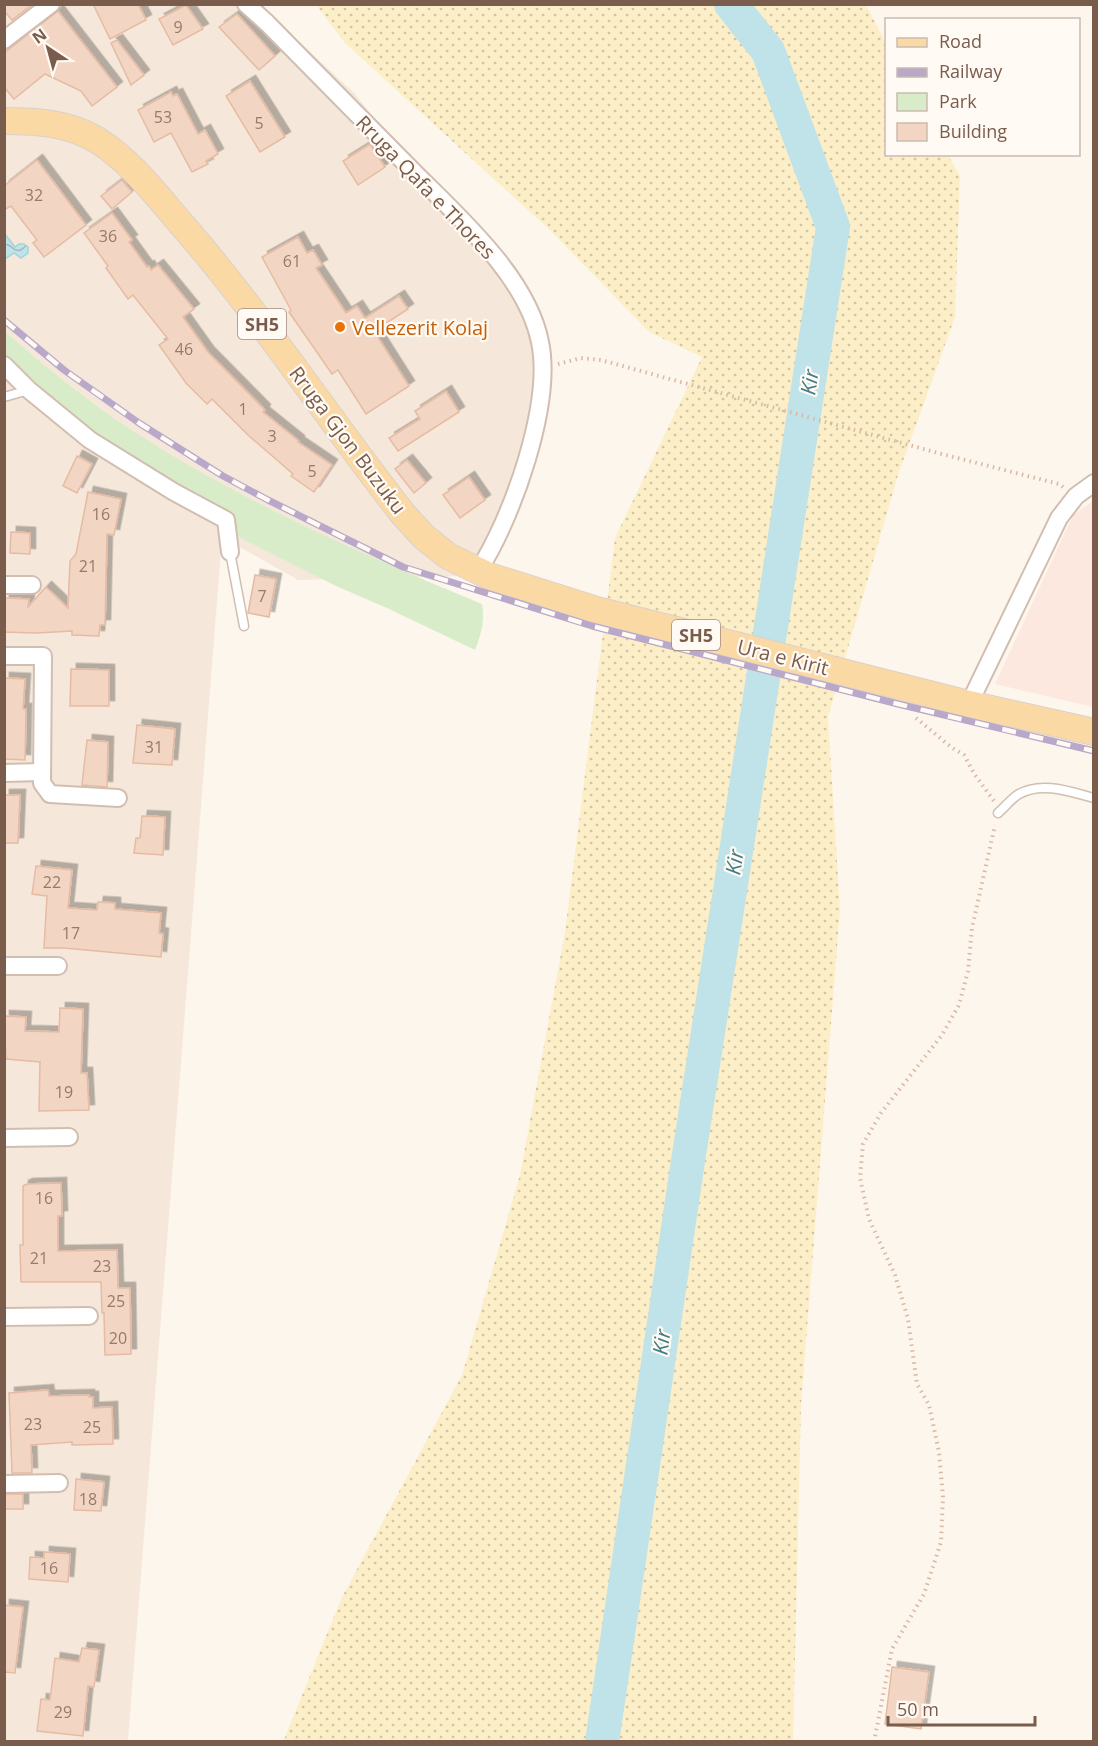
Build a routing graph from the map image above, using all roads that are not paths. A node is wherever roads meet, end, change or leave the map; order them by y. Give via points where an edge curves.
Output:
1 (51, 4) edge
2 (246, 4) edge
3 (4, 40) edge
4 (4, 121) edge
5 (4, 365) edge
6 (29, 390) junction
7 (4, 397) edge
8 (1094, 483) edge
9 (230, 552) joint
10 (483, 574) junction
11 (4, 585) edge
12 (32, 585) dead end
13 (244, 626) dead end
14 (4, 656) edge
15 (969, 704) junction
16 (1094, 732) edge
17 (42, 772) junction
18 (4, 773) edge
19 (118, 798) dead end
20 (1094, 798) edge
21 (998, 813) road end
22 (4, 966) edge
23 (58, 966) dead end
24 (69, 1137) dead end
25 (4, 1138) edge
26 (89, 1316) dead end
27 (4, 1317) edge
28 (59, 1483) dead end
29 (4, 1484) edge

1 - 3 street
2 - 10 street, Rruga Qafa e Thores via 450,207 487,248 526,304 540,342 543,369 538,406 514,497
4 - 10 main road, Rruga Gjon Buzuku / SH5 via 38,121 68,127 95,139 137,173 224,273 403,514 448,556
5 - 6 street
6 - 7 lane
6 - 9 street via 90,440 226,520
8 - 15 street via 1076,496 1059,518
9 - 13 lane
10 - 15 main road, Ura e Kirit / SH5 via 597,610
11 - 12 street
14 - 17 street via 43,656
15 - 16 main road, SH5
17 - 18 street
17 - 19 street via 42,783 50,794
20 - 21 lane via 1058,788 1037,789 1020,793
22 - 23 street
24 - 25 street
26 - 27 street
28 - 29 street

